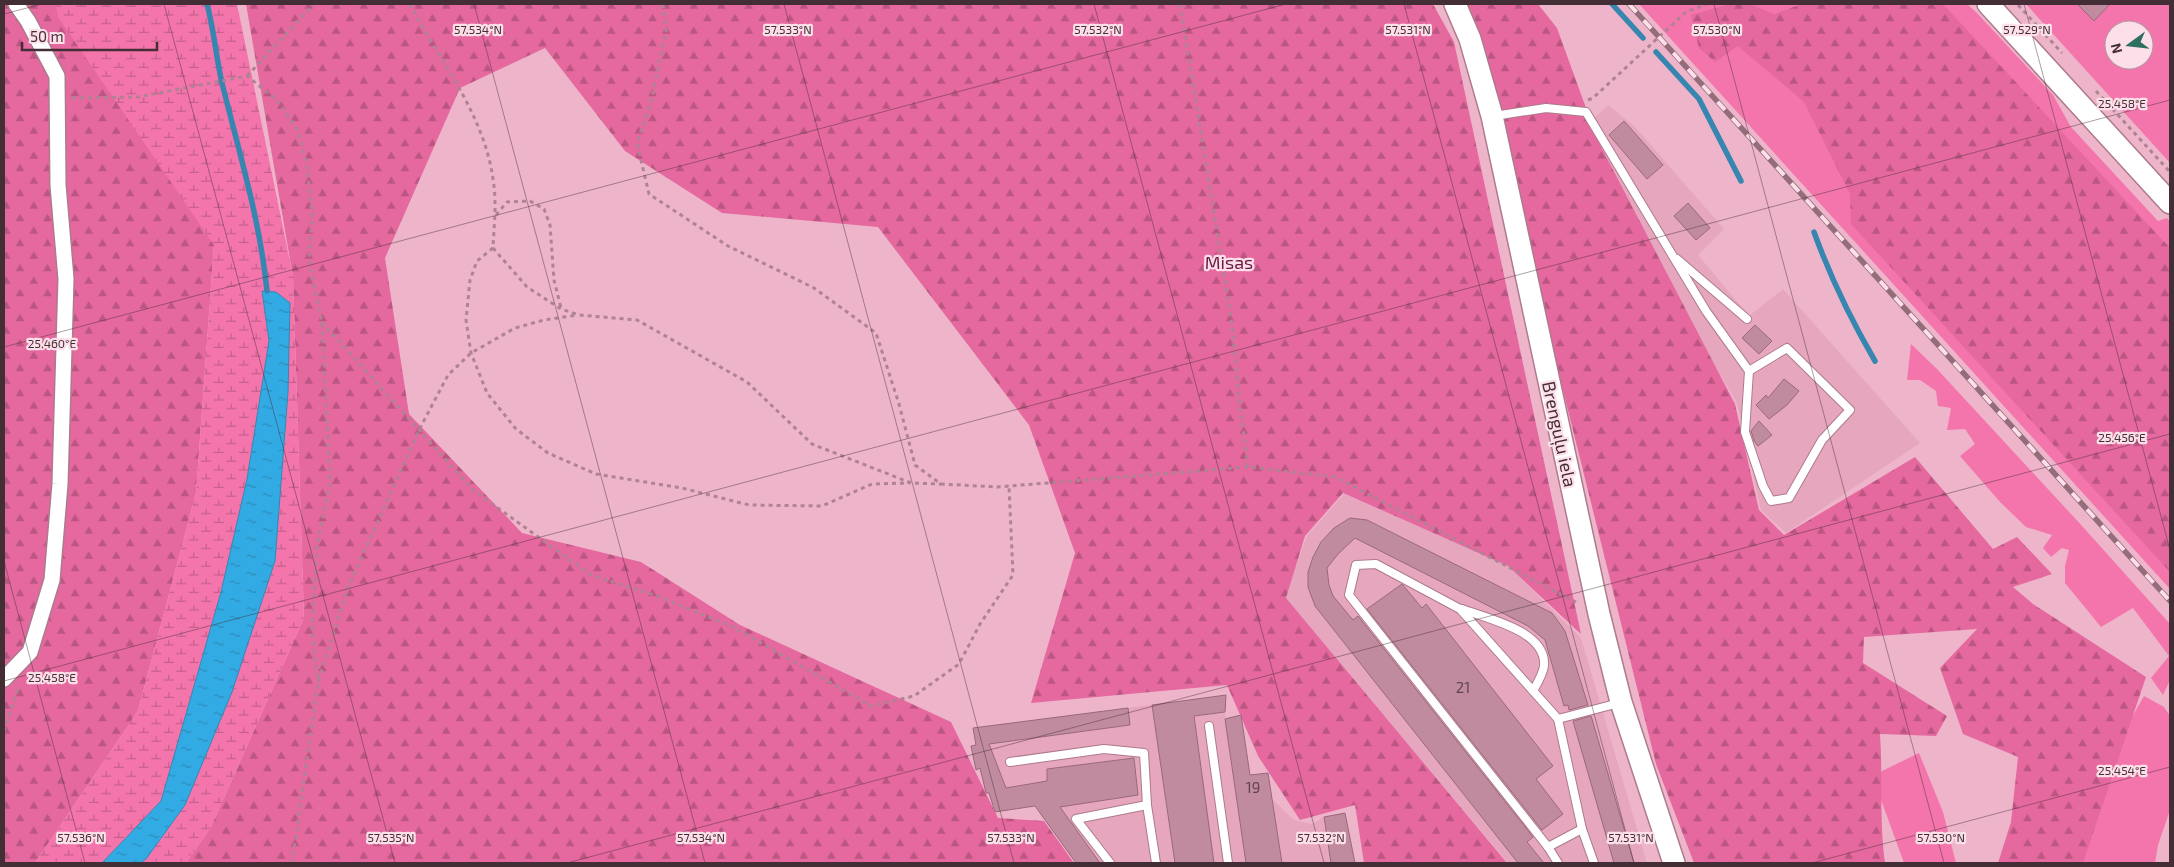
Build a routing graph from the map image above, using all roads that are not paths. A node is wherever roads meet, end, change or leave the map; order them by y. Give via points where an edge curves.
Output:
1 (16, 4) edge
2 (1454, 4) edge
3 (1993, 6) edge
4 (1492, 116) junction
5 (2170, 203) edge
6 (1671, 254) junction
7 (1747, 319) dead end
8 (1749, 371) junction
9 (1460, 609) junction
10 (4, 679) edge
11 (1533, 691) junction
12 (1621, 702) junction
13 (1558, 719) junction
14 (1209, 726) dead end
15 (1010, 762) dead end
16 (1147, 805) junction
17 (1582, 829) junction
18 (1548, 847) junction
19 (1110, 863) edge
20 (1156, 863) edge
21 (1228, 863) edge
22 (1558, 863) edge
23 (1594, 863) edge
24 (1674, 863) edge

1 - 10 street via 56,76 58,185 66,279 60,484 52,580 30,652
2 - 4 street, Brenguļu iela via 1470,39
3 - 5 street
4 - 6 lane via 1546,108 1586,112
4 - 12 street, Brenguļu iela via 1599,614
6 - 7 lane
6 - 8 lane
8 - 8 lane via 1745,432 1771,501 1789,498 1822,440 1850,410 1787,348
9 - 11 lane
9 - 11 lane via 1526,634 1542,650 1544,667
9 - 18 lane via 1376,564 1356,565 1349,594
11 - 13 lane
12 - 13 lane
12 - 24 street, Brenguļu iela
13 - 17 lane
14 - 21 lane
15 - 16 lane via 1104,749 1144,753
16 - 19 lane via 1076,819
16 - 20 lane
17 - 18 lane
17 - 23 lane
18 - 22 lane

